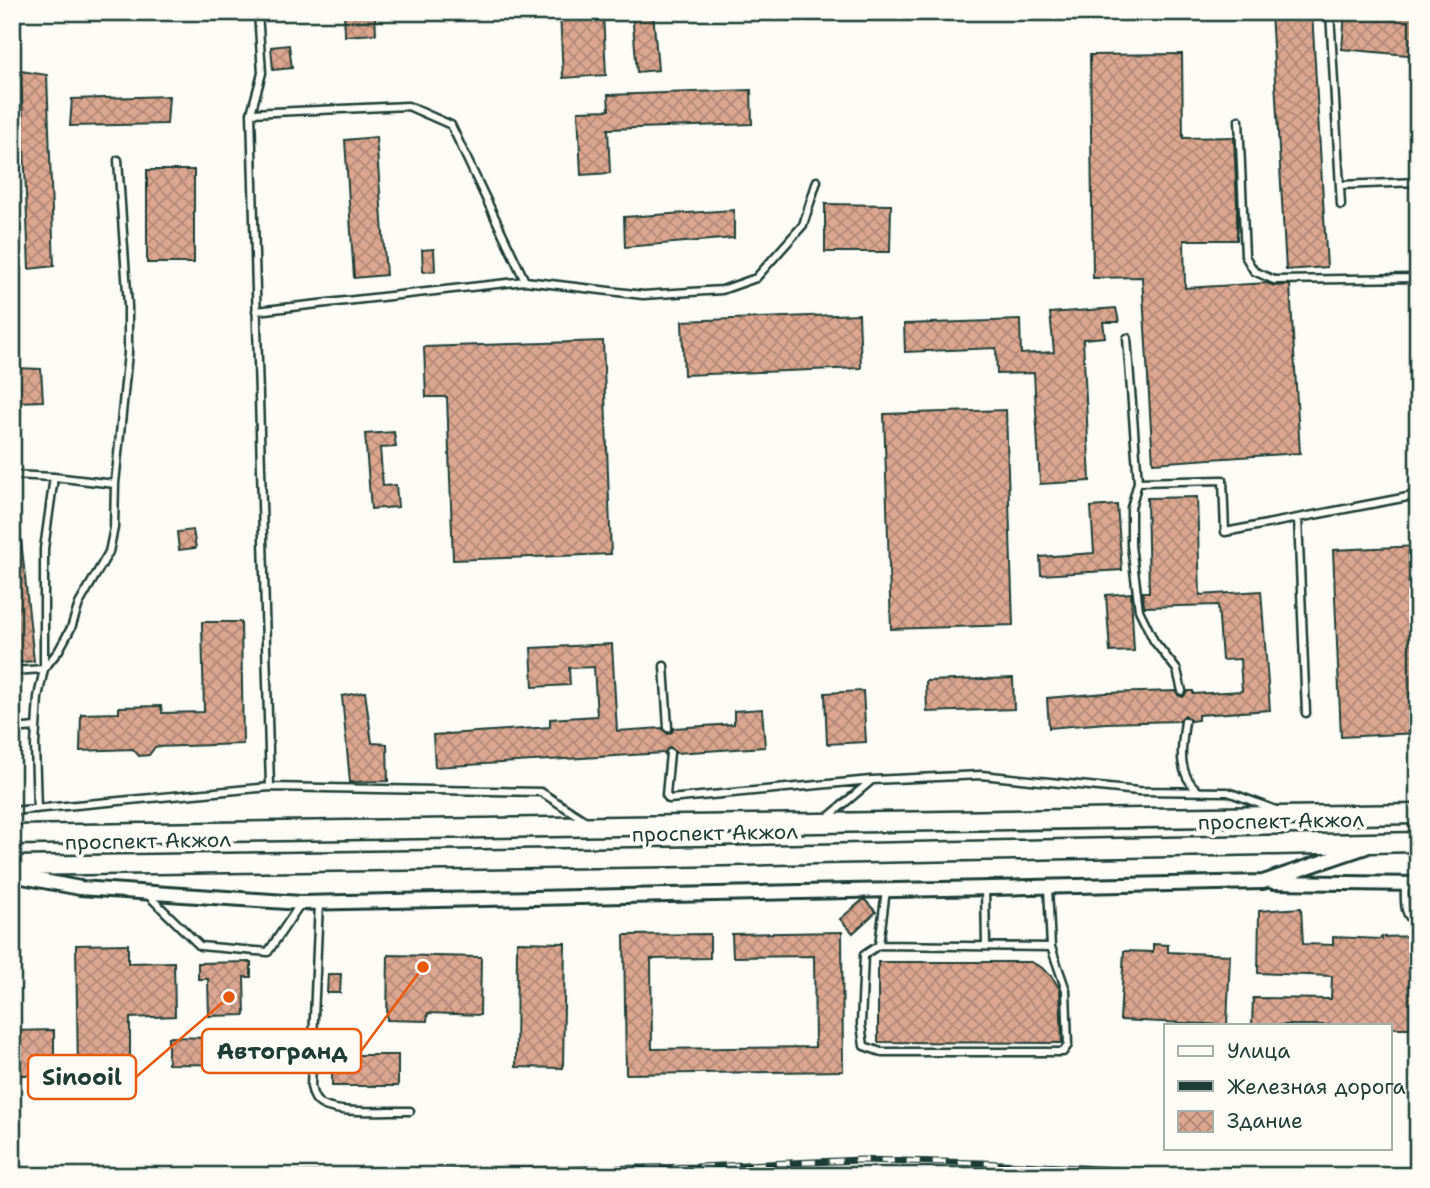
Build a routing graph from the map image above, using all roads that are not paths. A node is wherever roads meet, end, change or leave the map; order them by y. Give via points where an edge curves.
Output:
1 (258, 12) edge
2 (1329, 12) edge
3 (251, 113) junction
4 (1239, 120) dead end
5 (118, 160) dead end
6 (817, 181) dead end
7 (1418, 182) edge
8 (1340, 185) junction
9 (1341, 205) dead end
10 (1418, 278) edge
11 (525, 281) junction
12 (256, 311) junction
13 (1127, 338) dead end
14 (12, 475) edge
15 (54, 477) junction
16 (1138, 482) junction
17 (115, 484) junction
18 (1418, 495) edge
19 (1298, 518) junction
20 (664, 666) dead end
21 (44, 669) junction
22 (12, 671) edge
23 (1182, 691) dead end
24 (1306, 713) dead end
25 (1185, 721) dead end
26 (36, 727) junction
27 (668, 728) dead end
28 (12, 729) edge
29 (670, 753) dead end
30 (872, 780) junction
31 (270, 787) junction
32 (1197, 790) junction
33 (37, 809) junction
34 (12, 811) edge
35 (1418, 814) edge
36 (1291, 816) junction
37 (819, 824) junction
38 (669, 827) junction
39 (596, 828) junction
40 (12, 835) edge
41 (1381, 842) junction
42 (1418, 842) edge
43 (671, 857) junction
44 (12, 866) edge
45 (12, 875) edge
46 (1263, 882) junction
47 (1411, 884) edge
48 (1048, 887) junction
49 (985, 888) junction
50 (886, 890) junction
51 (145, 892) junction
52 (319, 902) junction
53 (301, 903) junction
54 (1418, 924) edge
55 (879, 945) junction
56 (986, 946) junction
57 (1051, 947) junction
58 (410, 1111) dead end

1 - 3 lane via 262,73
2 - 8 lane
3 - 11 lane via 408,106 451,125
3 - 12 lane
4 - 10 lane via 1245,256 1254,271 1274,280
5 - 17 lane via 128,353
6 - 11 lane via 803,225 756,278 722,290 643,295
7 - 8 lane
8 - 9 lane
11 - 12 lane
12 - 31 lane
13 - 16 lane
14 - 15 lane
15 - 17 lane
15 - 21 lane via 44,549
16 - 19 lane via 1223,480 1225,532
16 - 23 lane via 1131,508 1131,545 1139,610 1154,641 1177,670
17 - 21 lane via 109,552 59,650
18 - 19 lane
19 - 24 lane
20 - 27 lane
21 - 22 lane
21 - 26 lane
25 - 32 lane via 1183,774
26 - 28 lane
26 - 33 lane
29 - 30 lane via 669,799
30 - 32 lane via 981,775 1138,790
30 - 37 lane
31 - 33 lane
31 - 39 lane via 541,792
32 - 36 lane via 1228,792
33 - 34 lane
35 - 36 main road, проспект Акжол
36 - 37 main road, проспект Акжол
37 - 38 main road, проспект Акжол
38 - 39 main road, проспект Акжол
38 - 43 main road
39 - 40 main road, проспект Акжол
41 - 42 main road, проспект Акжол
41 - 43 main road, проспект Акжол
41 - 46 street
43 - 44 main road, проспект Акжол
45 - 51 street via 80,888
46 - 47 street
46 - 48 street
47 - 54 lane via 1406,915
48 - 49 street
48 - 57 lane
49 - 50 street
49 - 56 lane
50 - 52 street
50 - 55 lane
51 - 53 street
51 - 53 lane via 200,946 268,952
52 - 53 street
52 - 58 lane via 313,1095 327,1108
55 - 56 lane
55 - 57 lane via 864,956 861,1024 864,1046 881,1052 1063,1052 1068,1045 1066,990
56 - 57 lane

